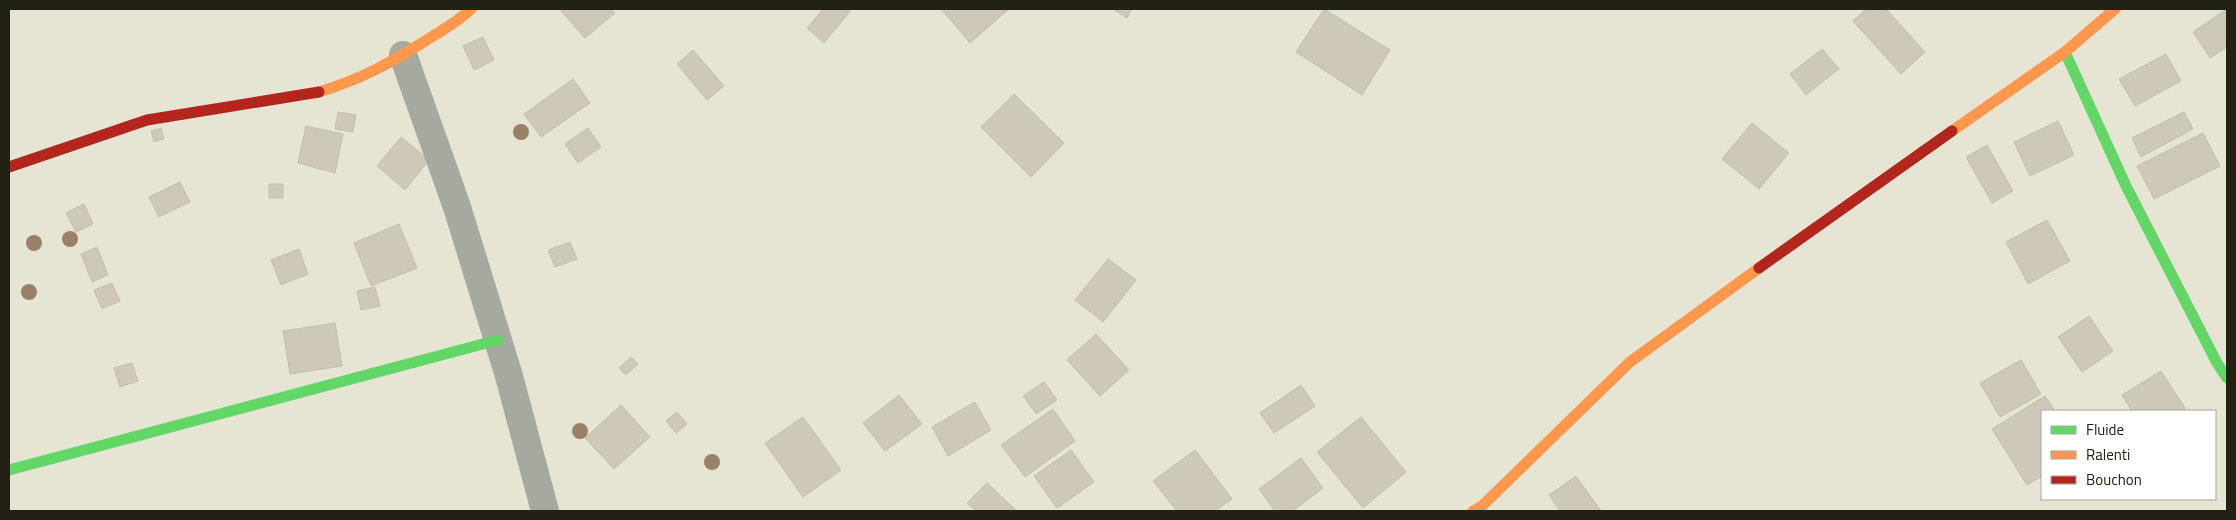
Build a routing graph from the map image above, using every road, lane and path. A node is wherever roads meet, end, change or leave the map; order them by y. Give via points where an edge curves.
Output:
1 (471, 9) edge
2 (2116, 9) edge
3 (2065, 52) junction
4 (403, 55) junction
5 (9, 167) edge
6 (498, 340) junction
7 (2227, 378) edge
8 (9, 470) edge
9 (1480, 509) edge
10 (546, 511) edge

1 - 4 street
2 - 3 street
3 - 7 street via 2126,186
3 - 9 street via 1656,341 1630,362
4 - 5 street via 355,81 314,94 146,120
4 - 6 street via 457,207
6 - 8 street
6 - 10 street

